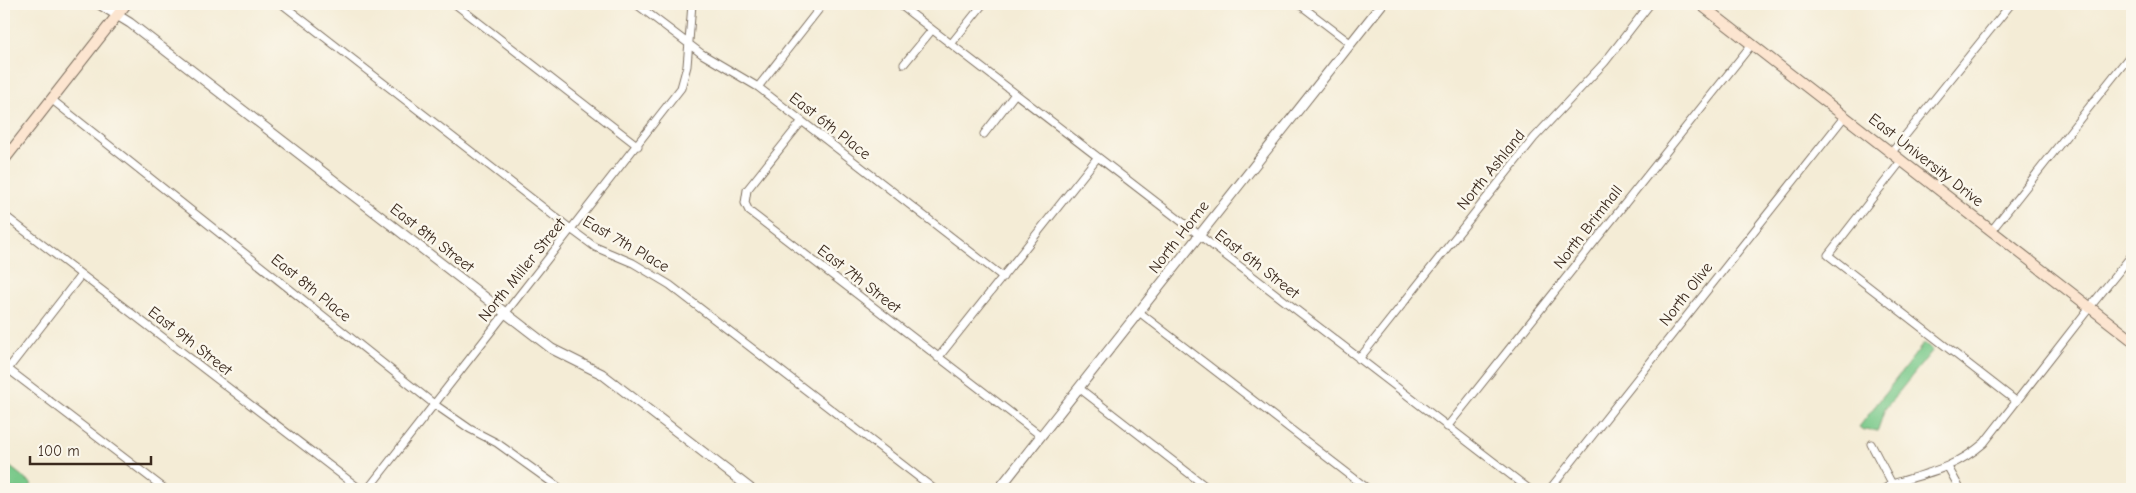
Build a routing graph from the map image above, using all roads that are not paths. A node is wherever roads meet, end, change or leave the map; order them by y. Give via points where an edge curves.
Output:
1 (99, 4) edge
2 (126, 4) edge
3 (282, 4) edge
4 (455, 4) edge
5 (636, 4) edge
6 (692, 4) edge
7 (823, 4) edge
8 (899, 4) edge
9 (983, 4) edge
10 (1300, 4) edge
11 (1382, 4) edge
12 (1650, 4) edge
13 (1700, 4) edge
14 (2011, 4) edge
15 (117, 15) junction
16 (932, 30) junction
17 (1350, 43) junction
18 (688, 44) junction
19 (951, 44) junction
20 (1752, 44) junction
21 (2132, 53) edge
22 (904, 64) dead end
23 (758, 87) junction
24 (1015, 94) junction
25 (51, 99) junction
26 (1845, 116) junction
27 (802, 121) junction
28 (984, 134) dead end
29 (638, 146) junction
30 (1892, 152) junction
31 (1097, 158) junction
32 (4, 160) edge
33 (1902, 160) junction
34 (4, 215) edge
35 (572, 230) junction
36 (1992, 230) junction
37 (1198, 236) junction
38 (2132, 255) edge
39 (81, 276) junction
40 (1003, 277) junction
41 (2090, 307) junction
42 (1138, 312) junction
43 (504, 313) junction
44 (2132, 340) edge
45 (938, 358) junction
46 (1359, 359) junction
47 (1079, 388) junction
48 (2016, 401) junction
49 (434, 404) junction
50 (1447, 427) junction
51 (1041, 436) junction
52 (1871, 444) dead end
53 (1948, 468) junction
54 (1892, 484) junction
55 (165, 489) edge
56 (360, 489) edge
57 (368, 489) edge
58 (561, 489) edge
59 (751, 489) edge
60 (934, 489) edge
61 (999, 489) edge
62 (1209, 489) edge
63 (1368, 489) edge
64 (1529, 489) edge
65 (1550, 489) edge
66 (1884, 489) edge
67 (1960, 489) edge

1 - 15 street, East 8th Street
2 - 15 main road
3 - 35 street, East 7th Place
4 - 29 street
5 - 18 street, East 6th Place
6 - 18 street, North Miller Street
7 - 23 street
8 - 16 street, East 6th Street
9 - 19 street
10 - 17 street
11 - 17 street, North Horne
12 - 46 street, North Ashland via 1605,62 1534,138
13 - 20 main road, East University Drive
14 - 30 street
15 - 25 main road
15 - 43 street, East 8th Street
16 - 19 street, East 6th Street
16 - 22 street
17 - 37 street, North Horne
18 - 23 street, East 6th Place
18 - 29 street, North Miller Street via 681,88
19 - 24 street, East 6th Street
20 - 26 main road, East University Drive
20 - 50 street, North Brimhall
21 - 36 street
23 - 27 street, East 6th Place
24 - 28 street
24 - 31 street, East 6th Street
25 - 32 main road
25 - 49 street, East 8th Place
26 - 30 main road, East University Drive
26 - 65 street, North Olive
27 - 40 street, East 6th Place
27 - 45 street, East 7th Street via 747,190 744,198 746,207
29 - 35 street, North Miller Street
30 - 33 main road, East University Drive
31 - 37 street, East 6th Street
31 - 40 street
33 - 36 main road, East University Drive
33 - 48 street via 1828,255
34 - 39 street, East 9th Street
35 - 43 street, North Miller Street
35 - 60 street, East 7th Place via 670,285
36 - 41 main road, East University Drive
37 - 42 street, North Horne
37 - 46 street, East 6th Street
38 - 41 street
39 - 55 street via 8,369
39 - 56 street, East 9th Street
40 - 45 street
41 - 44 main road, East University Drive
41 - 48 street
42 - 47 street, North Horne
42 - 63 street
43 - 49 street, North Miller Street
43 - 59 street, East 8th Street via 554,351 602,374
45 - 51 street, East 7th Street
46 - 50 street, East 6th Street
47 - 51 street, North Horne
47 - 62 street
48 - 53 street via 1984,444
49 - 57 street, North Miller Street
49 - 58 street, East 8th Place via 497,443
50 - 64 street, East 6th Street
51 - 61 street, North Horne
52 - 54 street
53 - 54 street
53 - 67 street
54 - 66 street

